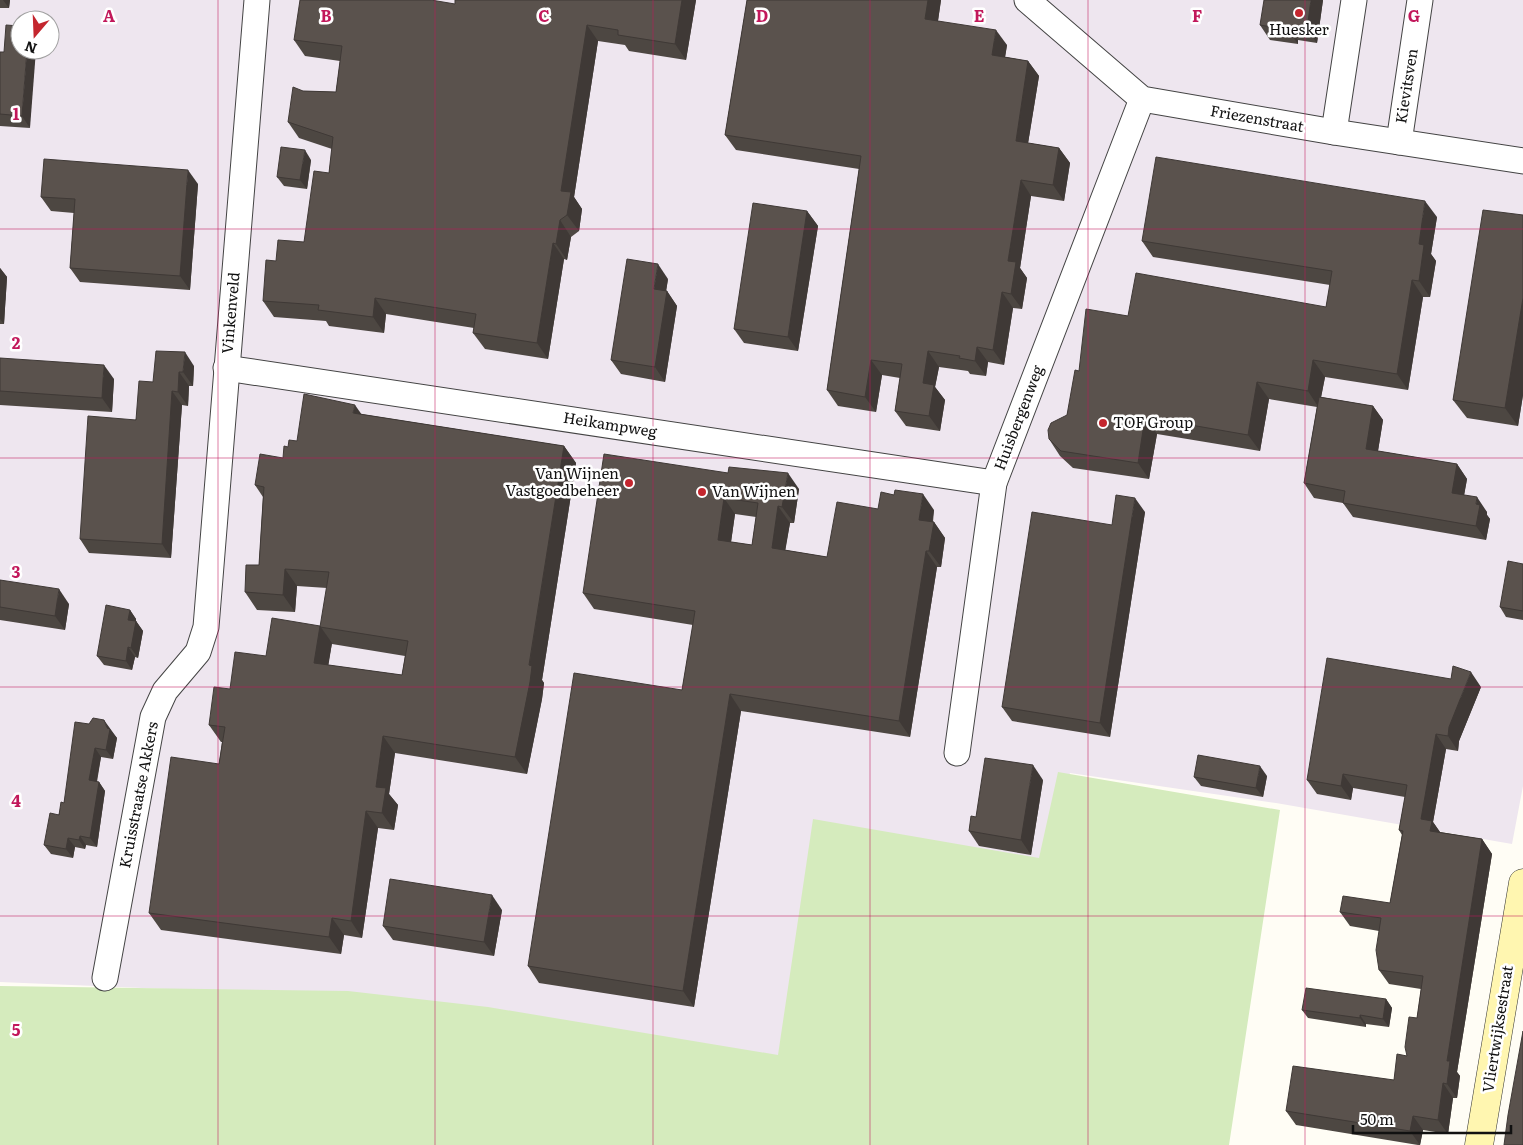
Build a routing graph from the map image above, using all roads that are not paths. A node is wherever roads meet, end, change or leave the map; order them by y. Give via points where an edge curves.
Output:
1 (257, 0) edge
2 (1027, 0) edge
3 (1354, 0) edge
4 (1420, 0) edge
5 (1142, 99) junction
6 (1334, 132) junction
7 (1398, 142) junction
8 (1523, 160) edge
9 (226, 368) junction
10 (994, 483) junction
11 (206, 627) joint
12 (958, 752) dead end
13 (1523, 883) edge
14 (105, 978) dead end
15 (1479, 1145) edge

1 - 9 street, Vinkenveld
2 - 5 street
3 - 6 street
4 - 7 street, Kievitsven
5 - 6 street, Friezenstraat
5 - 10 street, Huisbergenweg
6 - 7 street, Friezenstraat
7 - 8 street, Friezenstraat
9 - 10 street, Heikampweg
9 - 11 street, Vinkenveld
10 - 12 street, Huisbergenweg
11 - 14 street, Kruisstraatse Akkers via 198,652 165,691 153,717
13 - 15 street, Vliertwijksestraat

